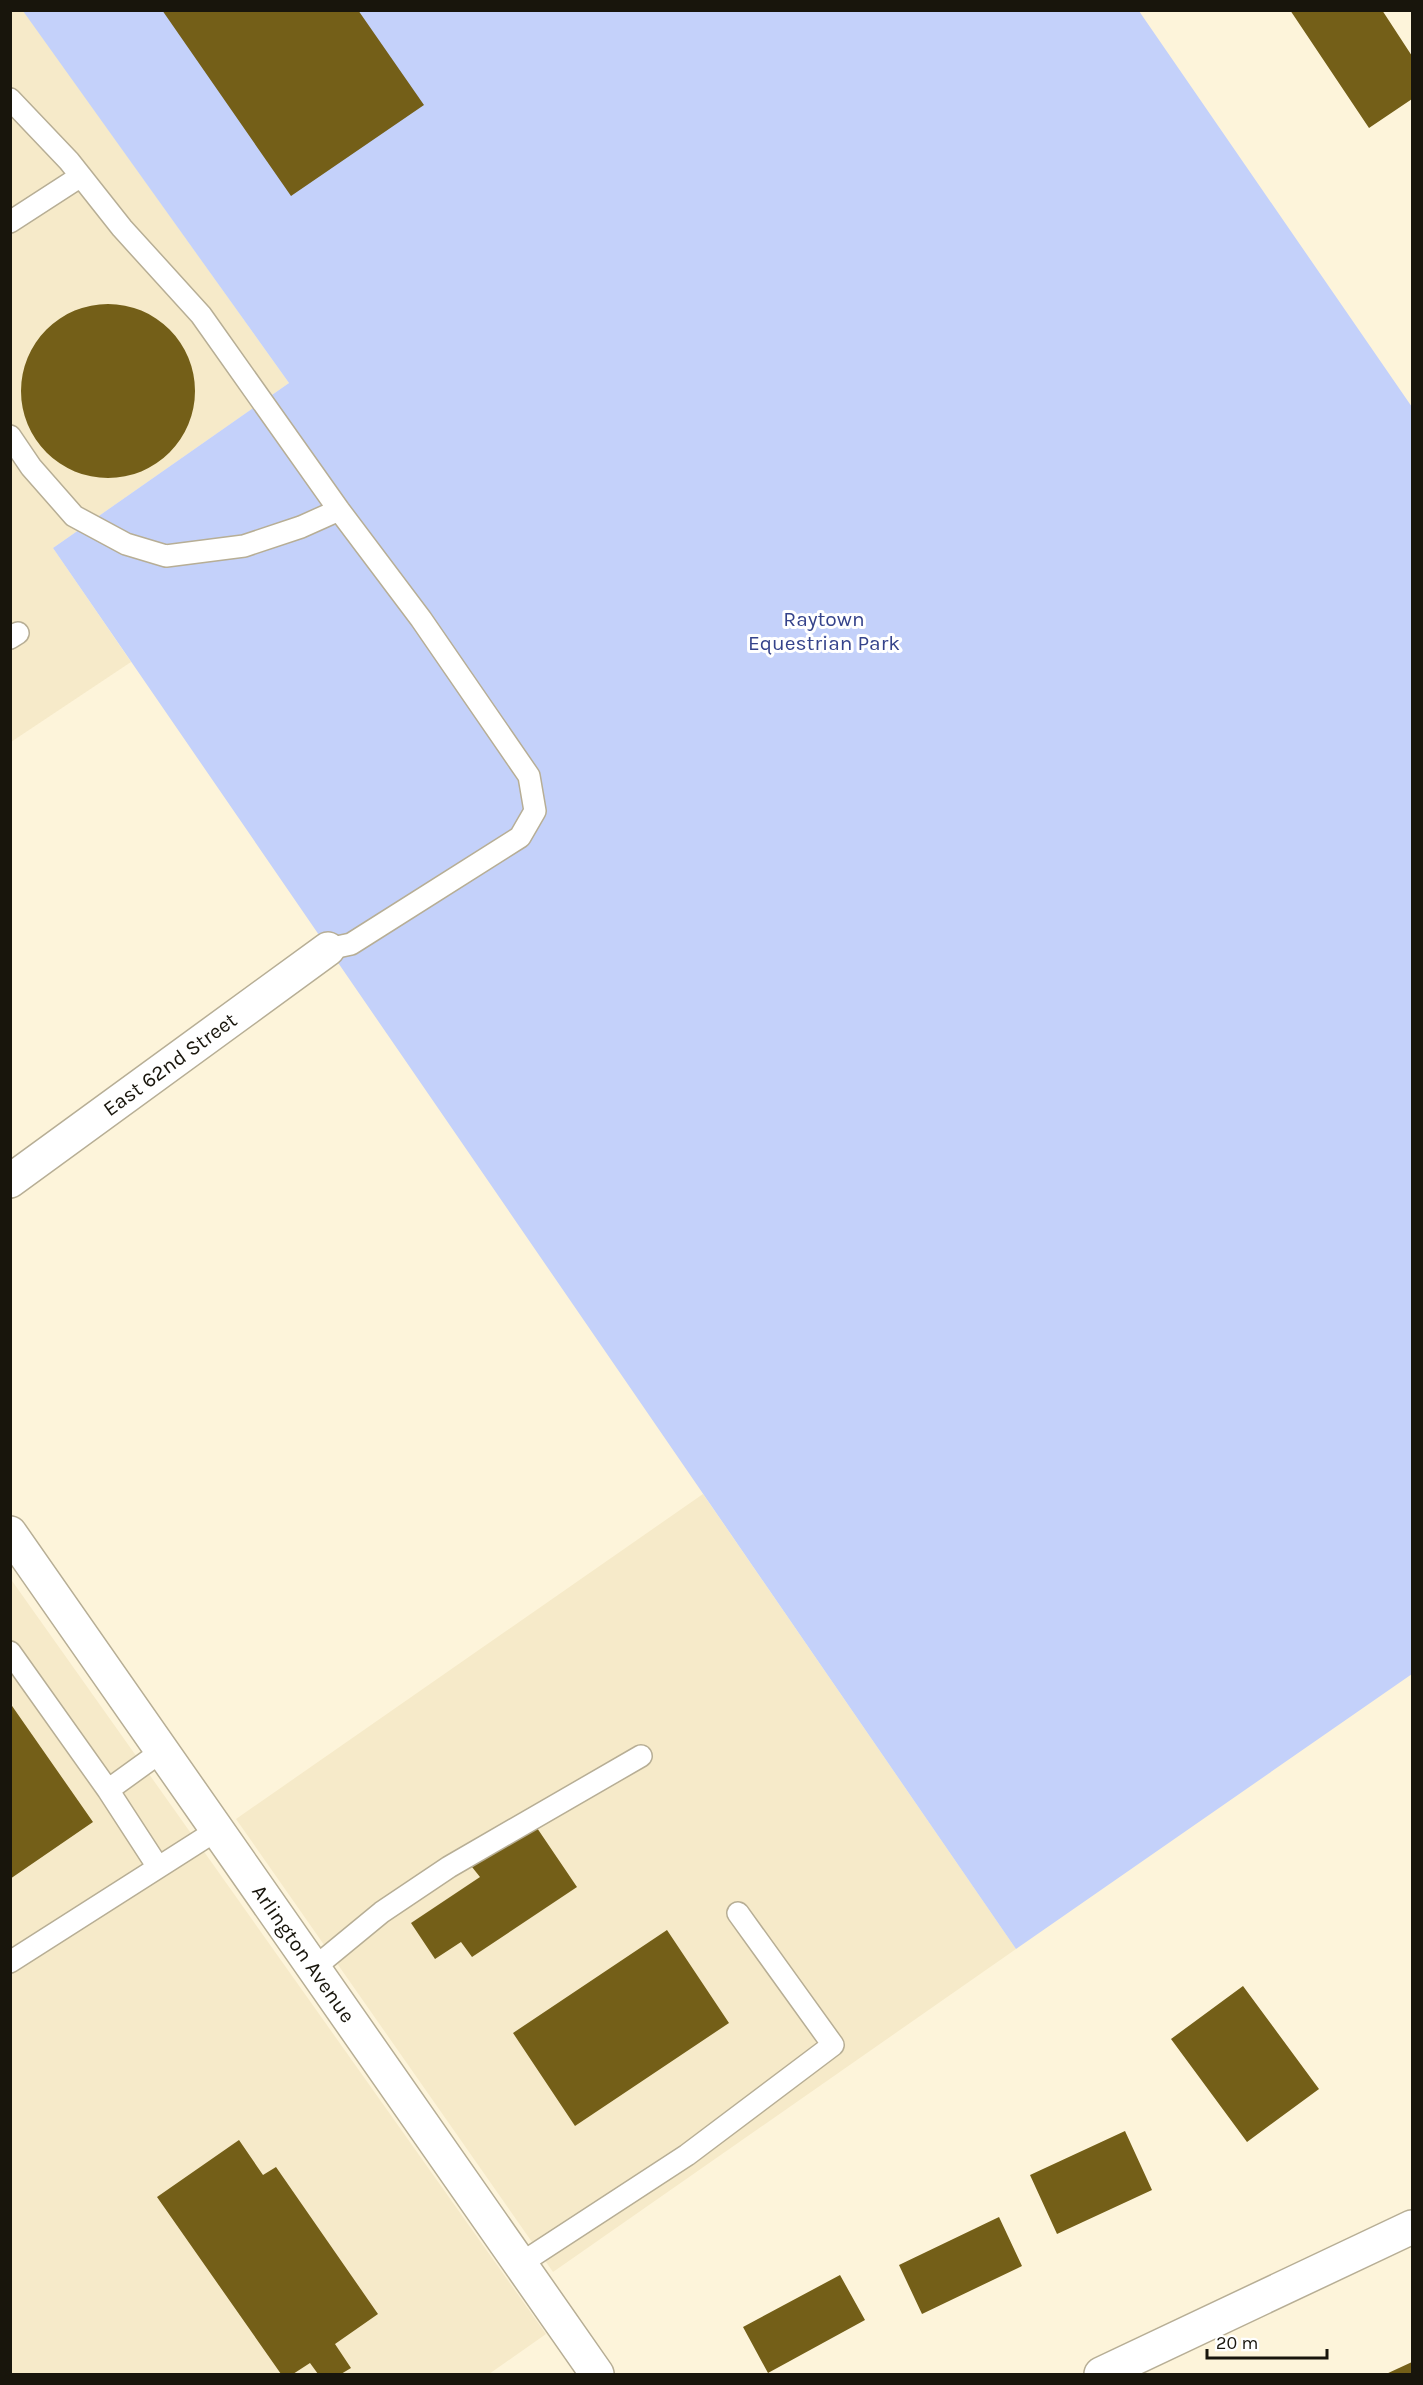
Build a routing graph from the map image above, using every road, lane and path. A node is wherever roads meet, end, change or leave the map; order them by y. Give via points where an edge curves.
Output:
1 (10, 99) edge
2 (81, 176) junction
3 (10, 222) edge
4 (10, 436) edge
5 (339, 510) junction
6 (328, 949) joint
7 (10, 1180) edge
8 (10, 1533) edge
9 (10, 1652) edge
10 (162, 1750) junction
11 (641, 1756) dead end
12 (108, 1790) junction
13 (217, 1830) junction
14 (158, 1867) junction
15 (738, 1913) dead end
16 (10, 1962) edge
17 (314, 1968) junction
18 (1413, 2227) edge
19 (520, 2264) junction
20 (597, 2374) edge
21 (1101, 2374) edge

1 - 2 lane
2 - 3 lane
2 - 5 lane via 201,315
4 - 5 lane via 74,516 126,544 166,556 244,546
5 - 6 lane via 421,619 529,776 535,811 520,837 351,944
6 - 7 street, East 62nd Street
8 - 10 street, Arlington Avenue
9 - 12 lane
10 - 12 lane
10 - 13 street, Arlington Avenue
11 - 17 lane via 440,1874 382,1912
12 - 14 lane
13 - 14 lane
13 - 17 street, Arlington Avenue
14 - 16 lane
15 - 19 lane via 833,2045 687,2155
17 - 19 street, Arlington Avenue
18 - 21 street
19 - 20 street, Arlington Avenue

